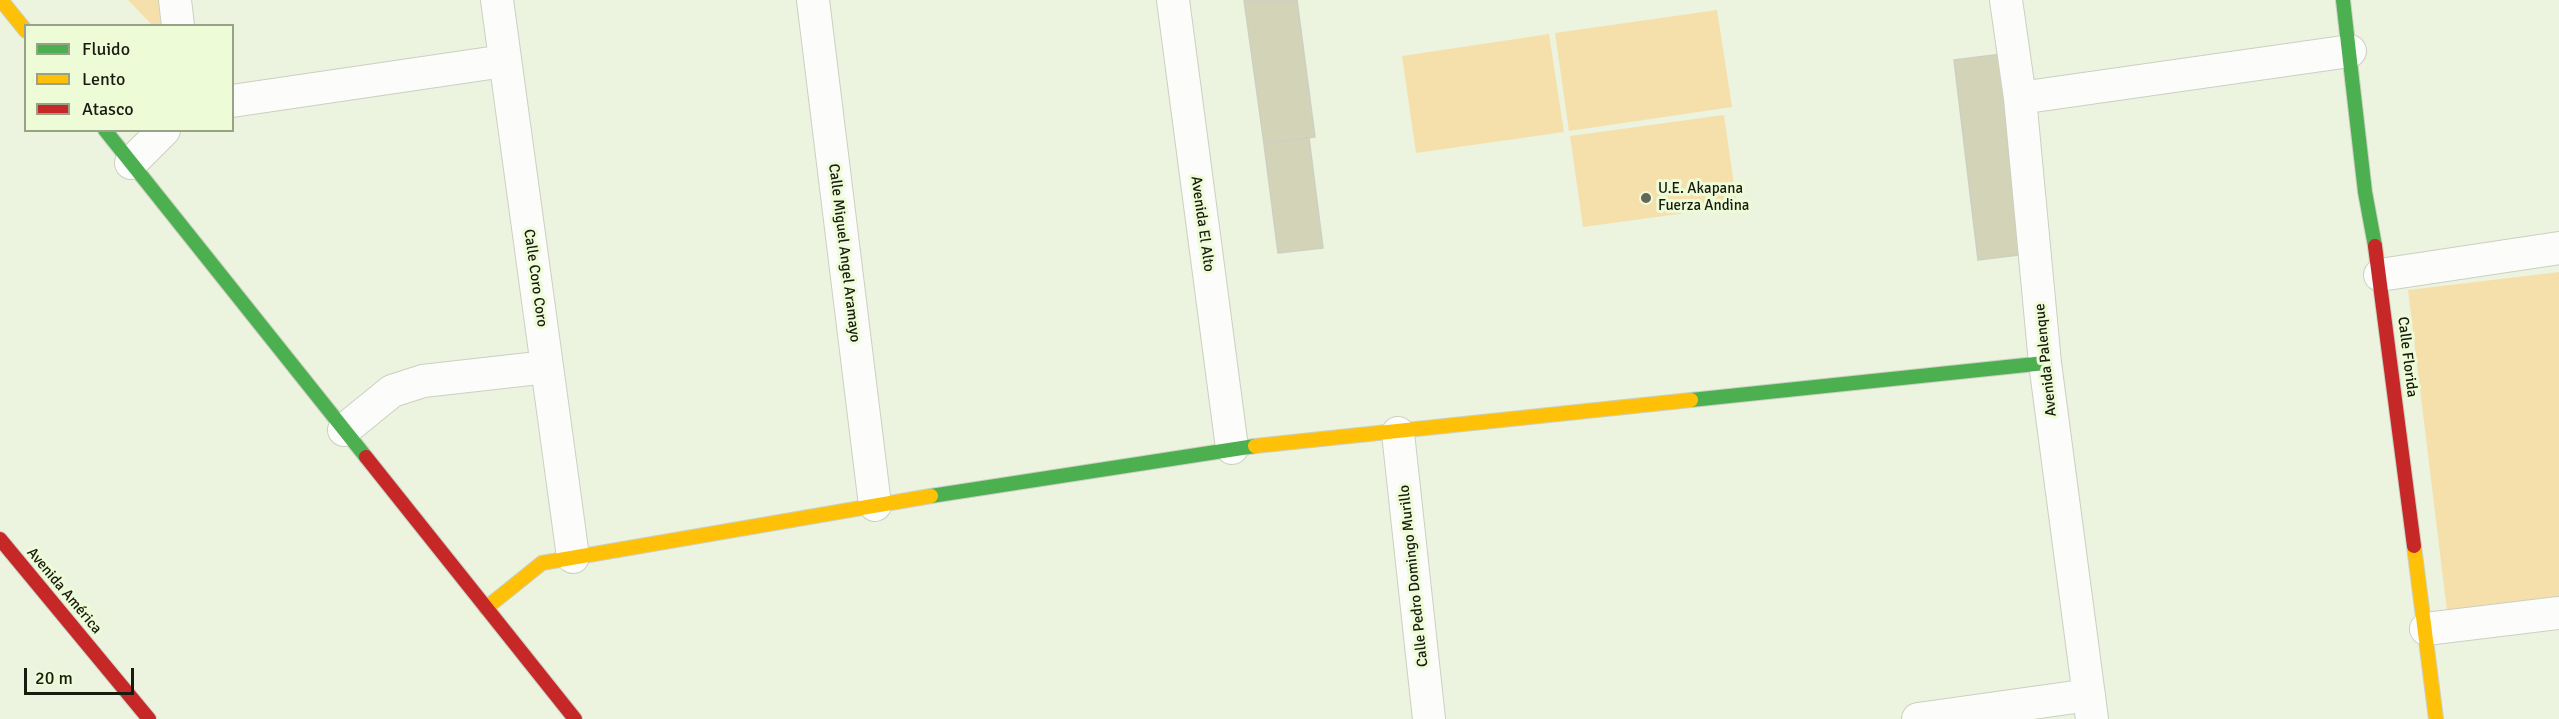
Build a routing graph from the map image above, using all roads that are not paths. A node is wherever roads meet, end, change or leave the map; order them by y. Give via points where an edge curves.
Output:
1 (1, 0) edge
2 (175, 0) edge
3 (497, 0) edge
4 (813, 0) edge
5 (1173, 0) edge
6 (2006, 0) edge
7 (2343, 0) edge
8 (178, 24) edge
9 (24, 29) edge
10 (2350, 51) junction
11 (504, 61) junction
12 (2020, 98) junction
13 (234, 101) edge
14 (107, 132) edge
15 (162, 132) edge
16 (131, 163) junction
17 (2559, 248) edge
18 (2380, 275) junction
19 (2045, 363) junction
20 (547, 367) junction
21 (344, 430) junction
22 (1398, 433) junction
23 (1232, 448) junction
24 (875, 505) junction
25 (0, 539) edge
26 (573, 557) junction
27 (486, 608) junction
28 (2559, 613) edge
29 (2426, 629) junction
30 (2091, 707) edge
31 (149, 719) edge
32 (574, 719) edge
33 (1430, 719) edge
34 (1918, 719) edge
35 (2436, 719) edge

1 - 9 street
2 - 8 street
3 - 11 street, Calle Coro Coro
4 - 24 street, Calle Miguel Angel Aramayo
5 - 23 street, Avenida El Alto
6 - 12 street, Avenida Palenque
7 - 10 street, Calle Florida
10 - 12 street
10 - 18 street, Calle Florida via 2364,192
11 - 13 street
11 - 20 street, Calle Coro Coro
12 - 19 street, Avenida Palenque
14 - 16 street
15 - 16 street
16 - 21 street
17 - 18 street
18 - 29 street, Calle Florida
19 - 22 street
19 - 30 street, Avenida Palenque
20 - 21 street via 423,381 392,391
20 - 26 street, Calle Coro Coro
21 - 27 street
22 - 23 street
22 - 33 street, Calle Pedro Domingo Murillo
23 - 24 street
24 - 26 street
25 - 31 street, Avenida América
26 - 27 street via 542,562
27 - 32 street
28 - 29 street
29 - 35 street, Calle Florida
30 - 34 street

